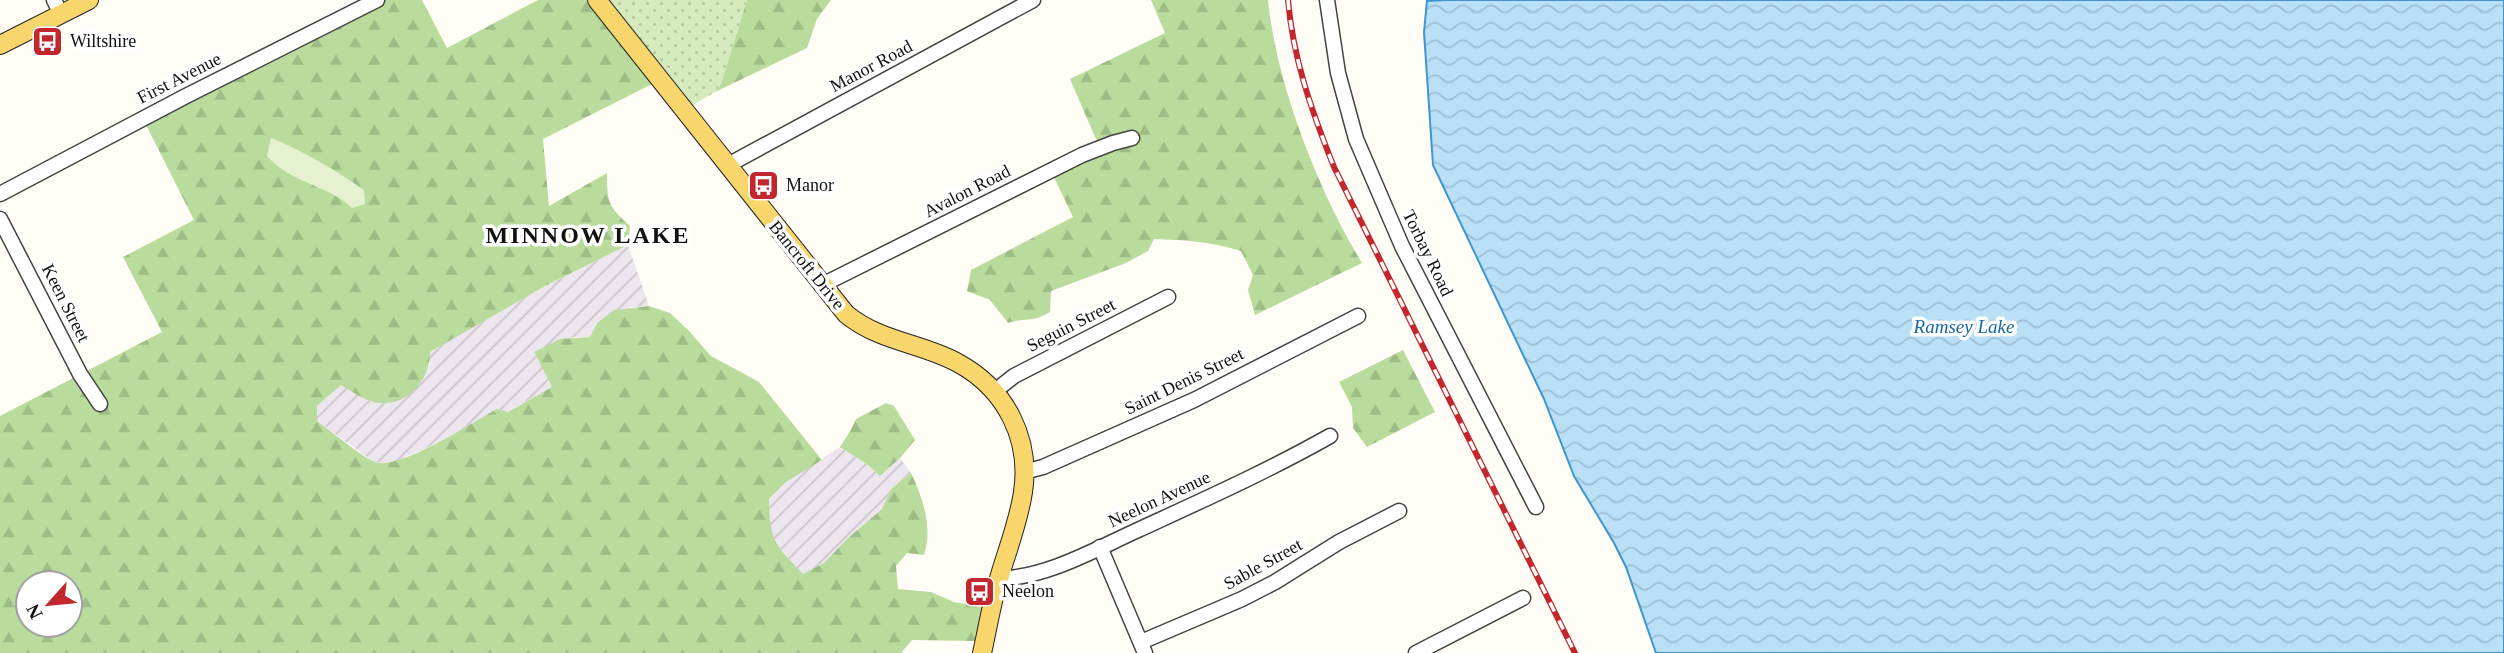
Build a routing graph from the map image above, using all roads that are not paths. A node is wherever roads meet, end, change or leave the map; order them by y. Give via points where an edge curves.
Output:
1 (89, 0) edge
2 (377, 0) edge
3 (597, 0) edge
4 (1033, 0) edge
5 (1327, 0) edge
6 (57, 7) edge
7 (0, 45) edge
8 (1132, 138) dead end
9 (727, 165) junction
10 (0, 194) edge
11 (0, 219) edge
12 (822, 285) junction
13 (1168, 297) dead end
14 (1358, 316) dead end
15 (995, 391) junction
16 (100, 404) dead end
17 (1330, 436) dead end
18 (1024, 472) junction
19 (1536, 507) dead end
20 (1399, 511) dead end
21 (1100, 547) junction
22 (998, 579) junction
23 (1523, 598) dead end
24 (1143, 647) edge
25 (982, 653) edge
26 (1416, 653) edge

1 - 6 main road
2 - 10 street, First Avenue
3 - 9 main road, Bancroft Drive
4 - 9 street, Manor Road
5 - 19 street, Torbay Road via 1338,73 1356,139 1402,246
6 - 7 main road
8 - 12 street, Avalon Road via 1082,155
9 - 12 main road, Bancroft Drive
11 - 16 street, Keen Street
12 - 15 main road, Bancroft Drive via 856,322 956,361
13 - 15 street, Seguin Street via 1014,376
14 - 18 street, Saint Denis Street via 1194,400
15 - 18 main road, Bancroft Drive via 1020,434
17 - 21 street, Neelon Avenue
18 - 22 main road, Bancroft Drive via 1024,491
20 - 24 street, Sable Street via 1242,599
21 - 22 street, Neelon Avenue via 1042,572
21 - 24 street
22 - 25 main road, Bancroft Drive
23 - 26 street

